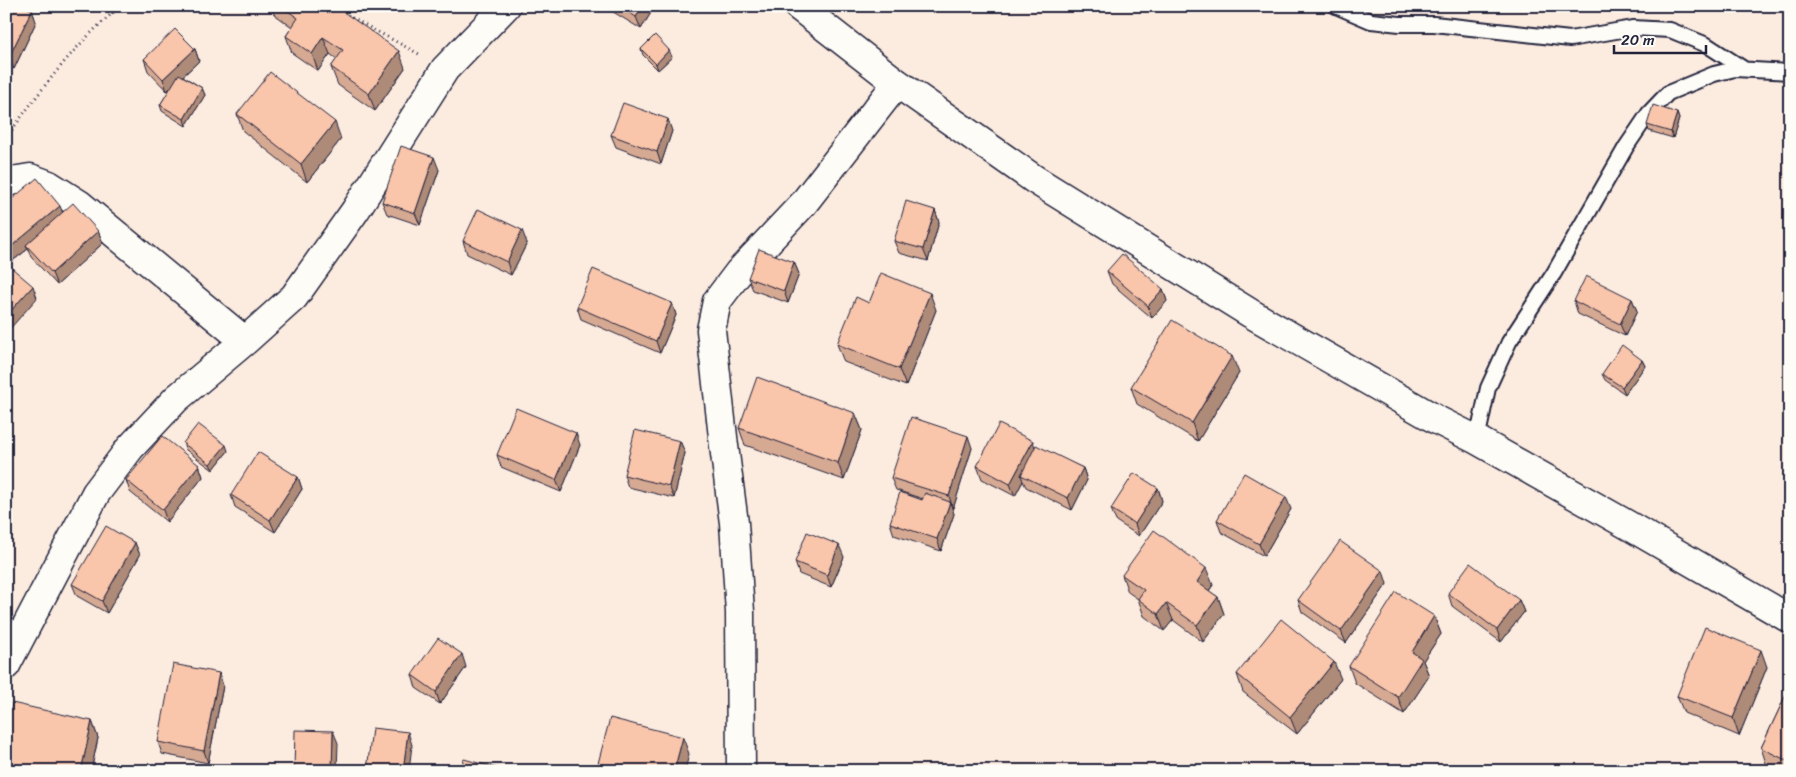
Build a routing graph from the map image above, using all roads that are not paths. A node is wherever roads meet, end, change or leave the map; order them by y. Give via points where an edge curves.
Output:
1 (506, 6) edge
2 (798, 6) edge
3 (1336, 6) edge
4 (1744, 69) junction
5 (1790, 72) edge
6 (897, 83) junction
7 (6, 182) edge
8 (245, 341) junction
9 (1477, 440) junction
10 (1790, 619) edge
11 (6, 664) edge
12 (741, 771) edge

1 - 8 street via 445,69 355,211 294,297
2 - 6 street
3 - 4 lane via 1371,21 1434,24 1570,39 1633,28 1670,30 1707,45
4 - 5 lane
4 - 9 lane via 1714,74 1668,94 1649,113 1509,342 1488,388
6 - 9 street via 1034,179 1250,313
6 - 12 street via 803,204 739,272 717,301 711,330 734,523 740,612
7 - 8 street via 30,178 49,185 79,204
8 - 11 street via 176,399 130,448 96,493
9 - 10 street

